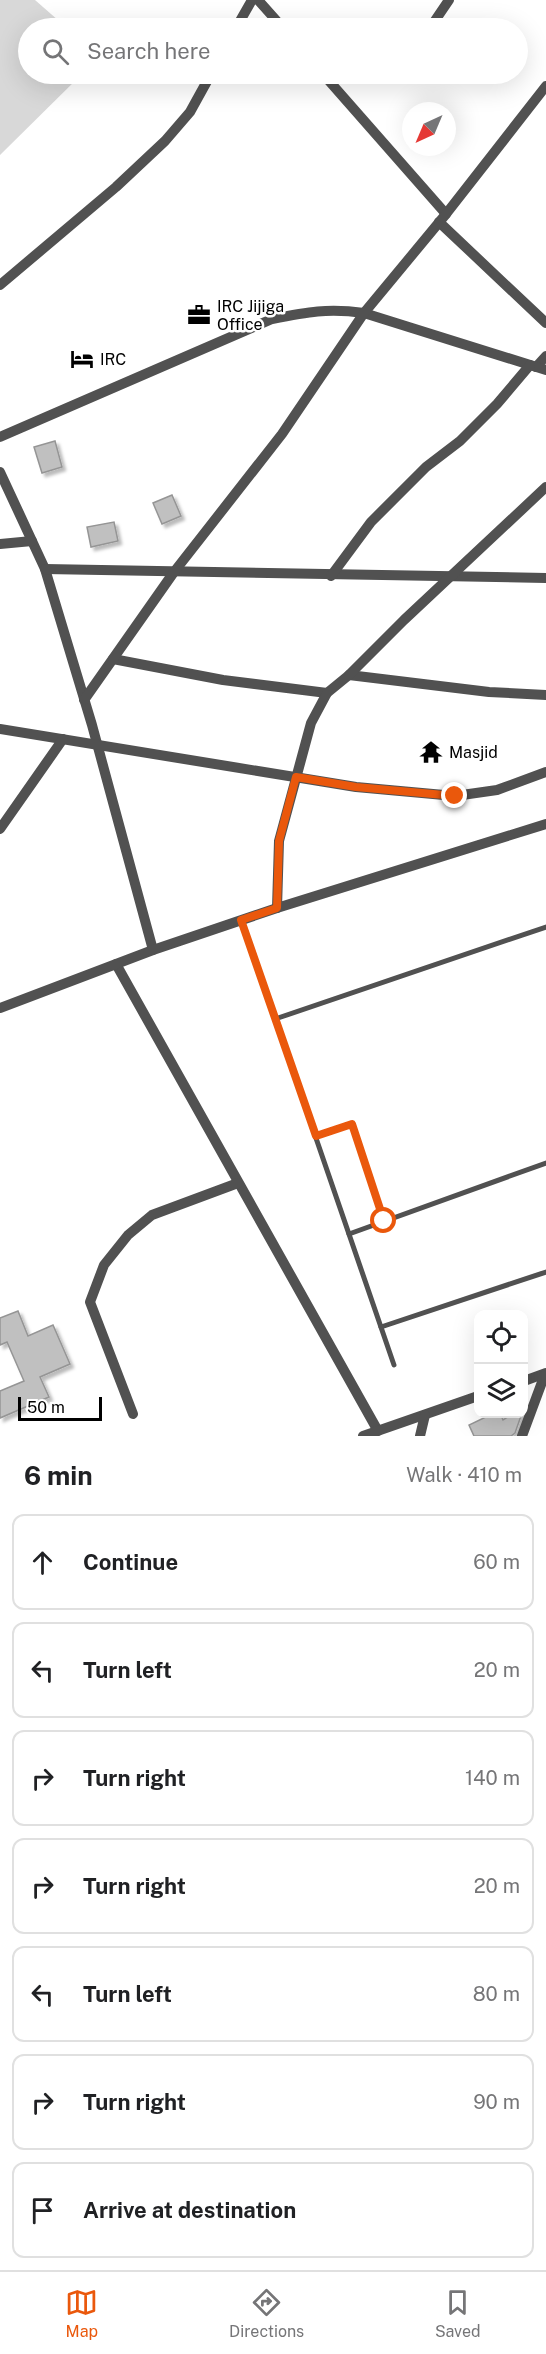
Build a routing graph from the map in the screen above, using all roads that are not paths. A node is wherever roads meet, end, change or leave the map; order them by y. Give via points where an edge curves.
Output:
1 (252, 0) edge
2 (258, 0) edge
3 (449, 0) edge
4 (242, 18) edge
5 (274, 18) edge
6 (437, 18) edge
7 (205, 84) edge
8 (331, 84) edge
9 (546, 86) edge
10 (443, 218) junction
11 (0, 285) edge
12 (364, 313) junction
13 (546, 323) edge
14 (546, 356) edge
15 (537, 367) edge
16 (0, 437) edge
17 (0, 472) edge
18 (546, 487) edge
19 (32, 541) junction
20 (0, 544) edge
21 (45, 569) junction
22 (174, 572) junction
23 (331, 576) junction
24 (450, 578) junction
25 (546, 578) edge
26 (113, 659) junction
27 (349, 675) junction
28 (327, 693) junction
29 (546, 695) edge
30 (84, 700) junction
31 (0, 729) edge
32 (63, 739) junction
33 (97, 744) junction
34 (546, 772) edge
35 (296, 777) junction
36 (546, 824) edge
37 (0, 829) edge
38 (277, 908) junction
39 (241, 920) junction
40 (546, 927) edge
41 (153, 950) junction
42 (116, 964) junction
43 (0, 1008) edge
44 (275, 1019) junction
45 (316, 1136) junction
46 (546, 1163) edge
47 (238, 1183) junction
48 (384, 1221) junction
49 (349, 1234) junction
50 (546, 1272) edge
51 (381, 1327) junction
52 (394, 1365) dead end
53 (545, 1373) edge
54 (528, 1379) edge
55 (474, 1397) edge
56 (133, 1414) dead end
57 (424, 1415) junction
58 (378, 1431) junction
59 (363, 1436) edge
60 (420, 1436) edge
61 (522, 1436) edge

1 - 4 street
2 - 5 street
3 - 6 street
7 - 11 street via 165,141
8 - 10 street
9 - 10 street
10 - 12 street
10 - 13 street
12 - 15 street
12 - 16 street via 315,310 272,319
12 - 22 street via 282,434
14 - 15 street
15 - 23 street via 371,522
17 - 19 street
18 - 24 street
19 - 20 street
19 - 21 street
21 - 22 street
21 - 30 street
22 - 23 street
22 - 26 street
23 - 24 street
24 - 25 street
24 - 27 street
26 - 28 street via 223,680
26 - 30 street
27 - 28 street
27 - 29 street
28 - 35 street via 311,723
30 - 33 street
31 - 32 street
32 - 33 street
32 - 37 street
33 - 35 street
33 - 41 street
34 - 35 street via 497,790 455,796
35 - 38 street via 279,841
36 - 38 street
38 - 39 street
39 - 41 street
39 - 44 lane
40 - 44 lane
41 - 42 street
42 - 43 street
42 - 47 street
44 - 45 lane
45 - 48 lane via 352,1124
45 - 49 lane
46 - 48 lane
47 - 56 street via 153,1215 128,1234 104,1265 90,1302
47 - 58 street
48 - 49 lane
49 - 51 lane
50 - 51 lane
51 - 52 lane
53 - 54 street
53 - 61 street
55 - 57 street
57 - 58 street
57 - 60 street
58 - 59 street

